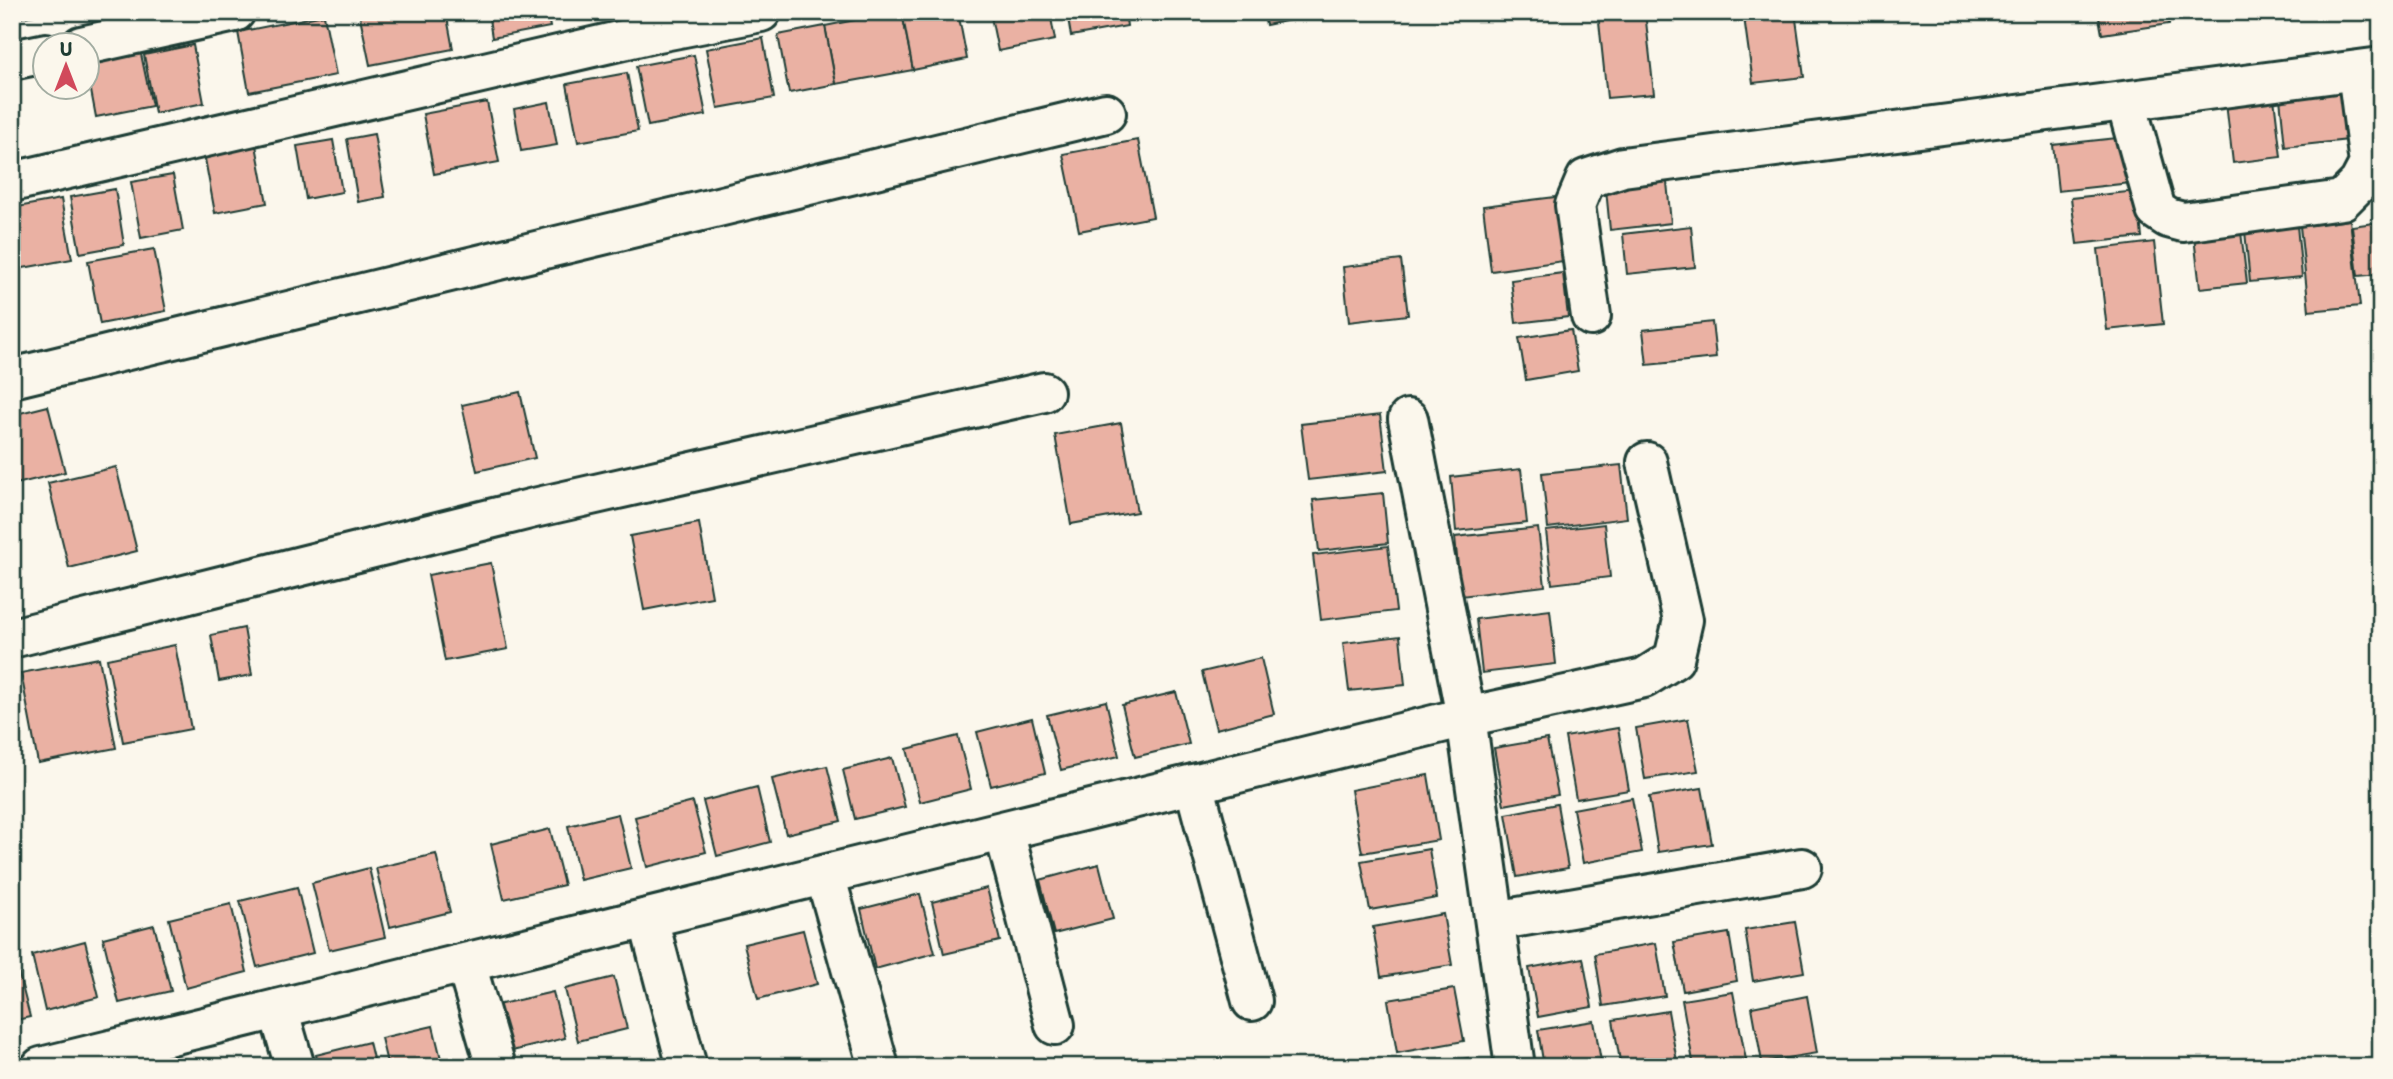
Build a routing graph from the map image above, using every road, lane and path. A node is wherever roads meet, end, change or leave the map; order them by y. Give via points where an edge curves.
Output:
1 (235, 12) edge
2 (761, 12) edge
3 (102, 41) edge
4 (32, 56) edge
5 (12, 60) edge
6 (2369, 69) edge
7 (2126, 102) junction
8 (1106, 113) dead end
9 (12, 182) edge
10 (1591, 316) dead end
11 (12, 378) edge
12 (1044, 392) dead end
13 (1408, 419) dead end
14 (1647, 462) dead end
15 (12, 638) edge
16 (1466, 717) junction
17 (1194, 784) junction
18 (1004, 831) junction
19 (1802, 868) dead end
20 (825, 875) junction
21 (648, 918) junction
22 (1495, 921) junction
23 (466, 964) junction
24 (1252, 1001) dead end
25 (278, 1009) junction
26 (1055, 1025) dead end
27 (101, 1060) edge
28 (41, 1067) edge
29 (295, 1067) edge
30 (496, 1067) edge
31 (687, 1067) edge
32 (879, 1067) edge
33 (1515, 1067) edge

1 - 3 street
2 - 9 street
4 - 5 street
6 - 7 street
6 - 7 street via 2369,164 2342,200 2183,222 2156,211
7 - 10 street via 1623,167 1586,179 1574,205
8 - 11 street
12 - 15 street via 534,508
13 - 16 street
14 - 16 street via 1683,621 1674,659 1644,678
16 - 17 street
16 - 22 street
17 - 18 street
17 - 24 street
18 - 20 street
18 - 26 street
19 - 22 street
20 - 21 street
20 - 32 street
21 - 23 street
21 - 31 street
22 - 33 street
23 - 25 street
23 - 30 street
25 - 27 street
25 - 29 street
27 - 28 street

